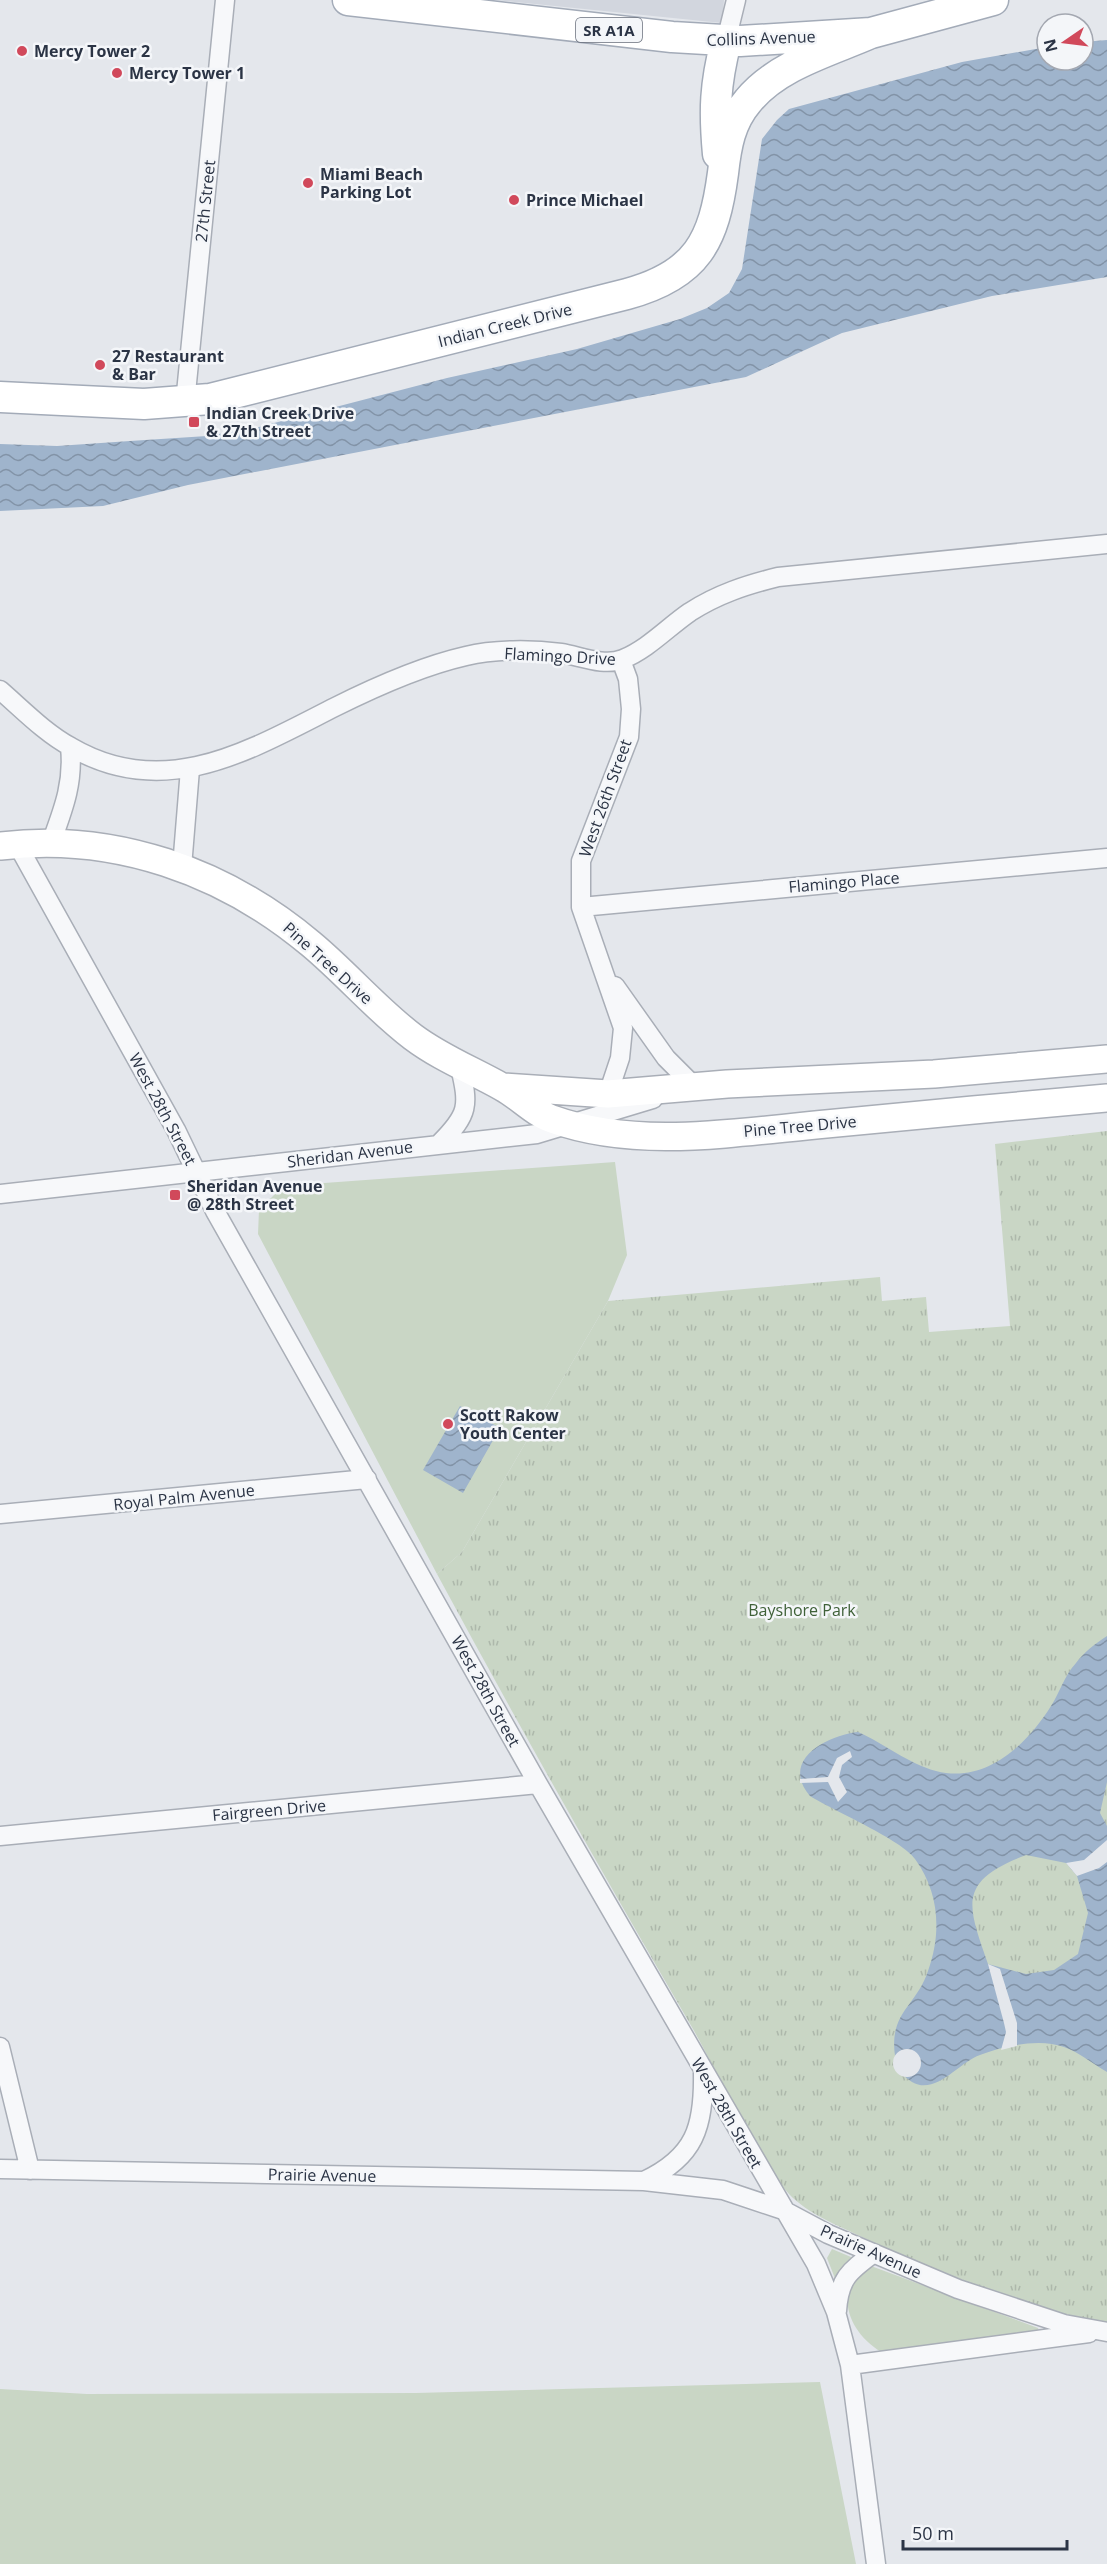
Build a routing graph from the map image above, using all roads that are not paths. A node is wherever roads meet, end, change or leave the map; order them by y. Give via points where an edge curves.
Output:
1 (225, 0) edge
2 (348, 0) edge
3 (736, 0) edge
4 (993, 0) edge
5 (871, 33) junction
6 (726, 41) junction
7 (721, 187) junction
8 (0, 397) edge
9 (185, 402) junction
10 (1107, 544) edge
11 (621, 660) junction
12 (0, 690) edge
13 (70, 747) junction
14 (190, 769) junction
15 (51, 843) junction
16 (8, 845) edge
17 (1107, 858) edge
18 (182, 867) junction
19 (581, 907) junction
20 (602, 971) junction
21 (1107, 1059) edge
22 (460, 1067) junction
23 (503, 1087) junction
24 (695, 1087) junction
25 (608, 1094) junction
26 (1107, 1098) edge
27 (566, 1124) junction
28 (440, 1143) junction
29 (197, 1172) junction
30 (0, 1194) edge
31 (367, 1479) junction
32 (0, 1514) edge
33 (538, 1784) junction
34 (0, 1836) edge
35 (0, 2047) edge
36 (703, 2071) junction
37 (0, 2169) edge
38 (30, 2170) junction
39 (644, 2181) junction
40 (783, 2210) junction
41 (874, 2253) junction
42 (836, 2312) junction
43 (1102, 2332) edge
44 (850, 2365) junction
45 (876, 2564) edge

1 - 9 street, 27th Street
2 - 6 main road, Collins Avenue / SR A1A
3 - 6 street
4 - 5 main road, Collins Avenue / SR A1A
5 - 6 main road, Collins Avenue / SR A1A
5 - 7 main road, Indian Creek Drive / SR A1A via 784,71 753,94 728,137
6 - 7 main road via 716,80 714,109
7 - 9 main road, Indian Creek Drive / SR A1A via 715,219 701,248 677,273 651,286 249,390
8 - 9 main road, Indian Creek Drive / SR A1A via 106,403
10 - 11 street, Flamingo Drive via 778,577 736,587 692,611
11 - 14 street, Flamingo Drive via 585,659 559,653 466,656 411,674 338,706 253,750
11 - 19 street, West 26th Street via 628,679 629,737 581,861
12 - 13 street, Flamingo Drive
13 - 14 street, Flamingo Drive via 98,760 133,768
13 - 15 street via 67,801
14 - 18 street
15 - 16 main road, Pine Tree Drive
15 - 18 main road, Pine Tree Drive via 110,848
16 - 29 street, West 28th Street
17 - 19 street, Flamingo Place
18 - 22 main road, Pine Tree Drive via 216,881 270,913 326,957 396,1023
19 - 20 street, West 26th Street
20 - 24 street, West 26th Street via 666,1058
20 - 25 street, West 26th Street via 620,1015 623,1036
21 - 24 main road, Pine Tree Drive via 934,1074
22 - 23 main road, Pine Tree Drive
22 - 28 street via 466,1110
23 - 25 main road, Pine Tree Drive
23 - 27 main road, Pine Tree Drive via 542,1116
24 - 25 main road, Pine Tree Drive
24 - 27 street, Sheridan Avenue
26 - 27 main road, Pine Tree Drive via 703,1134 631,1134
27 - 28 street, Sheridan Avenue via 537,1134
28 - 29 street, Sheridan Avenue
29 - 30 street, Sheridan Avenue
29 - 31 street, West 28th Street via 215,1211
31 - 32 street, Royal Palm Avenue
31 - 33 street, West 28th Street
33 - 34 street, Fairgreen Drive
33 - 36 street, West 28th Street
35 - 38 street
36 - 39 street, Prairie Avenue via 702,2117 694,2139 667,2170
36 - 40 street, West 28th Street
37 - 38 street, Prairie Avenue
38 - 39 street, Prairie Avenue
39 - 40 street, Prairie Avenue via 723,2190
40 - 41 street, Prairie Avenue
40 - 42 street, West 28th Street via 816,2264
41 - 42 street via 847,2275 838,2288
41 - 43 street, Prairie Avenue via 958,2289
42 - 44 street, West 28th Street
43 - 44 street, Prairie Avenue
44 - 45 street, West 28th Street

